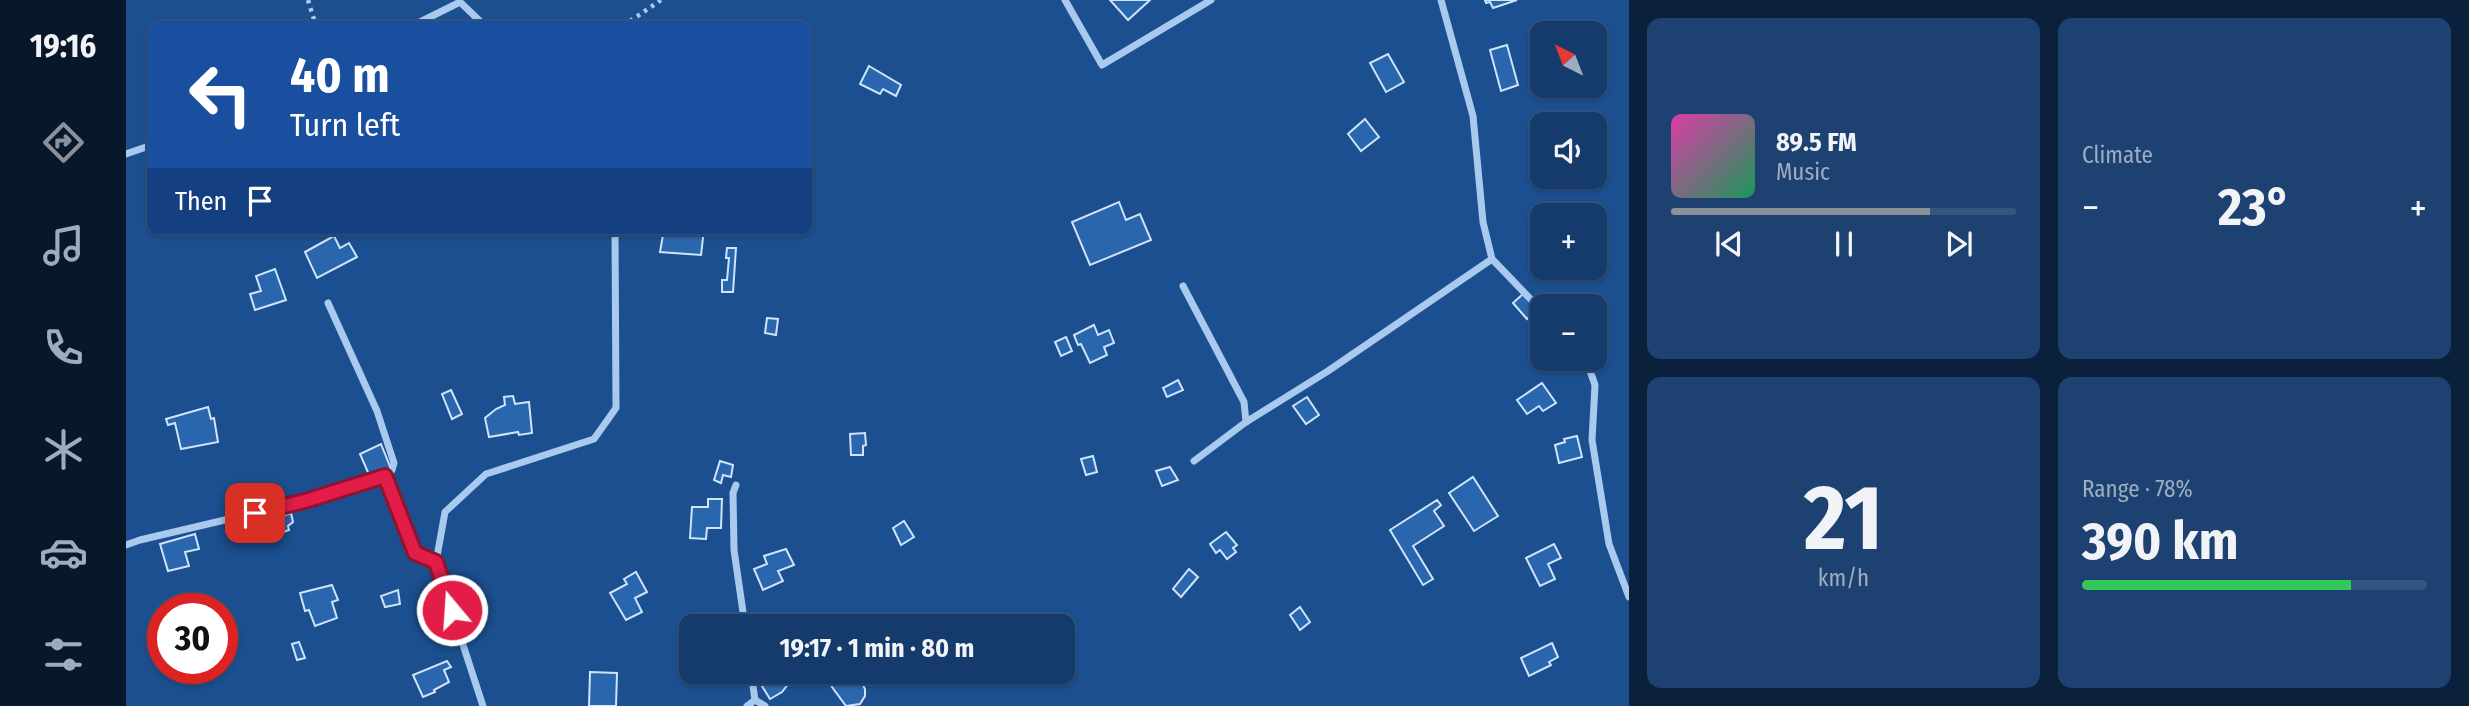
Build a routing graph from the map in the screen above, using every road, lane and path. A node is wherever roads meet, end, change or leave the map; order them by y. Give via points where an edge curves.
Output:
1 (309, 0) edge
2 (661, 0) edge
3 (1065, 0) edge
4 (1211, 0) edge
5 (1441, 0) edge
6 (315, 21) edge
7 (422, 21) edge
8 (480, 21) edge
9 (630, 21) edge
10 (147, 147) edge
11 (126, 154) edge
12 (615, 235) edge
13 (1492, 259) junction
14 (1183, 286) dead end
15 (1530, 299) edge
16 (328, 303) dead end
17 (1590, 371) edge
18 (1246, 422) junction
19 (1194, 461) dead end
20 (385, 476) junction
21 (736, 485) dead end
22 (126, 545) edge
23 (436, 562) junction
24 (1629, 597) edge
25 (744, 614) edge
26 (753, 684) edge
27 (755, 700) junction
28 (483, 706) edge
29 (747, 706) edge
30 (765, 706) edge

1 - 6 path
2 - 9 path
3 - 4 street via 1102,65
5 - 13 street via 1473,116 1483,222
7 - 8 street via 460,2
10 - 11 street
12 - 23 street via 616,408 594,439 486,474 445,512
13 - 15 street
13 - 18 street
14 - 18 street via 1244,402
16 - 20 street via 394,463
17 - 24 street via 1595,385 1592,440 1609,544
18 - 19 street
20 - 22 street via 305,501
20 - 23 street via 415,553
21 - 25 street via 734,550
23 - 28 street
26 - 27 street
27 - 29 street
27 - 30 street

